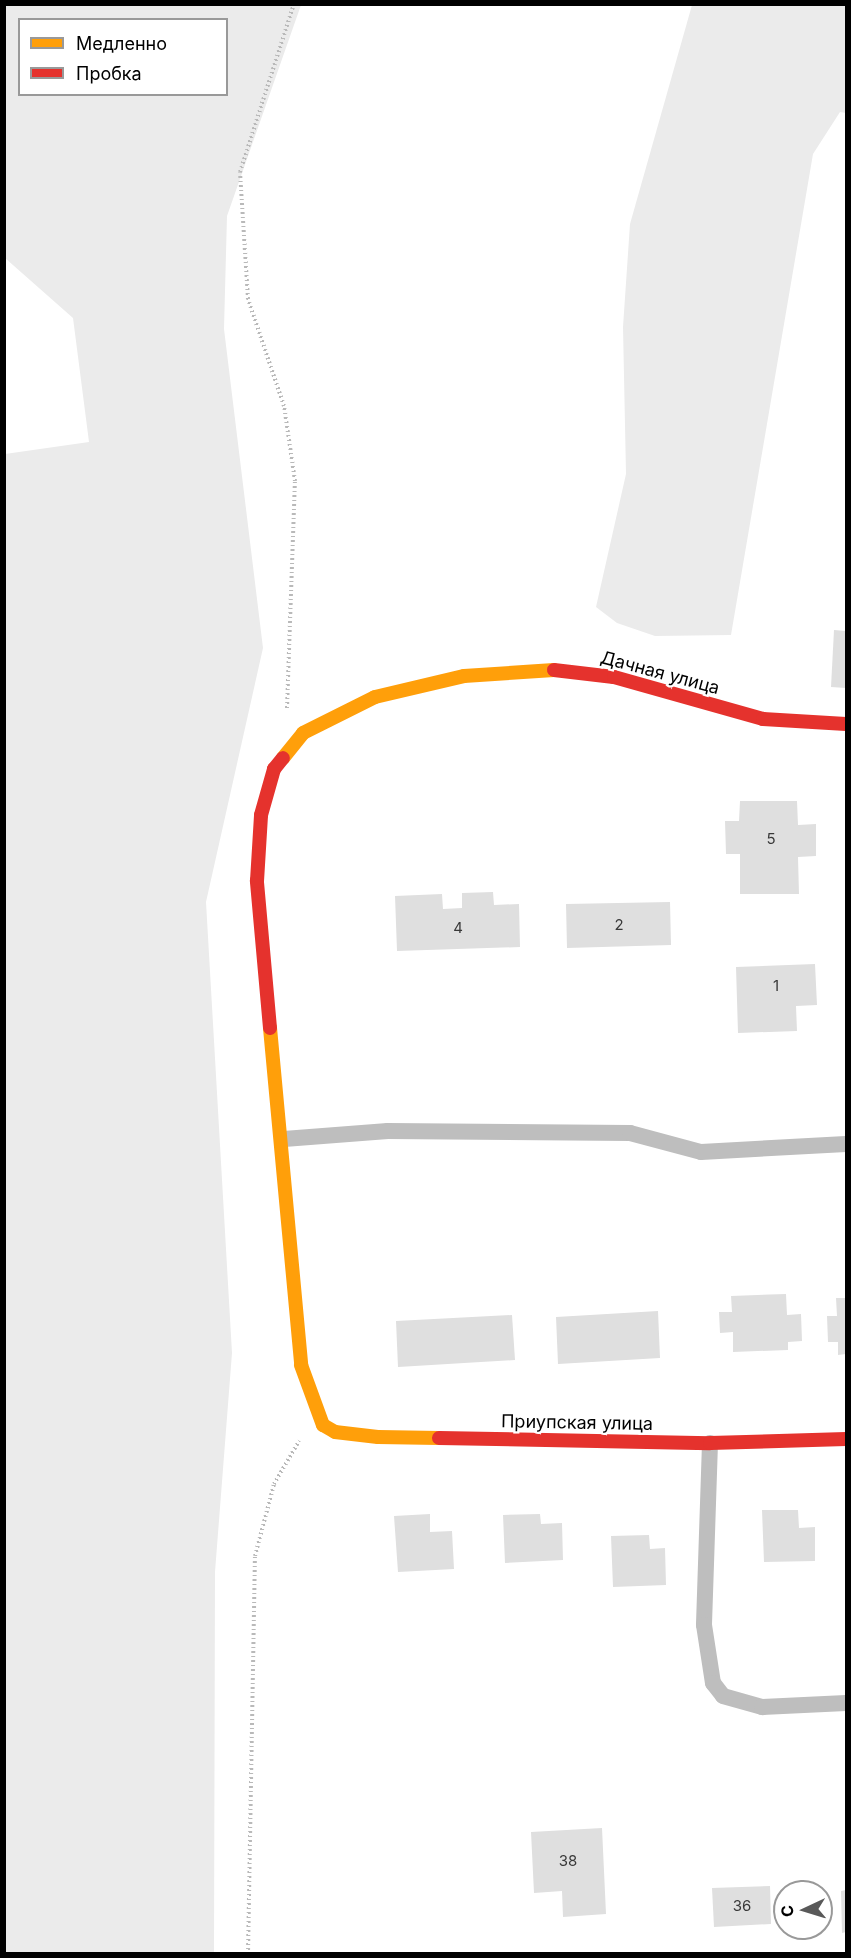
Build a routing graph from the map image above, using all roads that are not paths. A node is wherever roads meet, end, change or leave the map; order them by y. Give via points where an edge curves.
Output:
1 (846, 724) edge
2 (284, 1139) junction
3 (846, 1144) edge
4 (315, 1414) joint
5 (846, 1439) edge
6 (710, 1443) junction
7 (846, 1703) edge

1 - 2 street, Дачная улица via 764,719 567,670 464,676 356,704 303,733 287,750 264,794 256,881
2 - 3 lane via 388,1131 630,1132 701,1152
2 - 4 street, Дачная улица via 301,1365
4 - 6 street, Приупская улица via 335,1432 378,1437
5 - 6 street, Приупская улица
6 - 7 lane via 704,1625 713,1683 723,1696 762,1707

